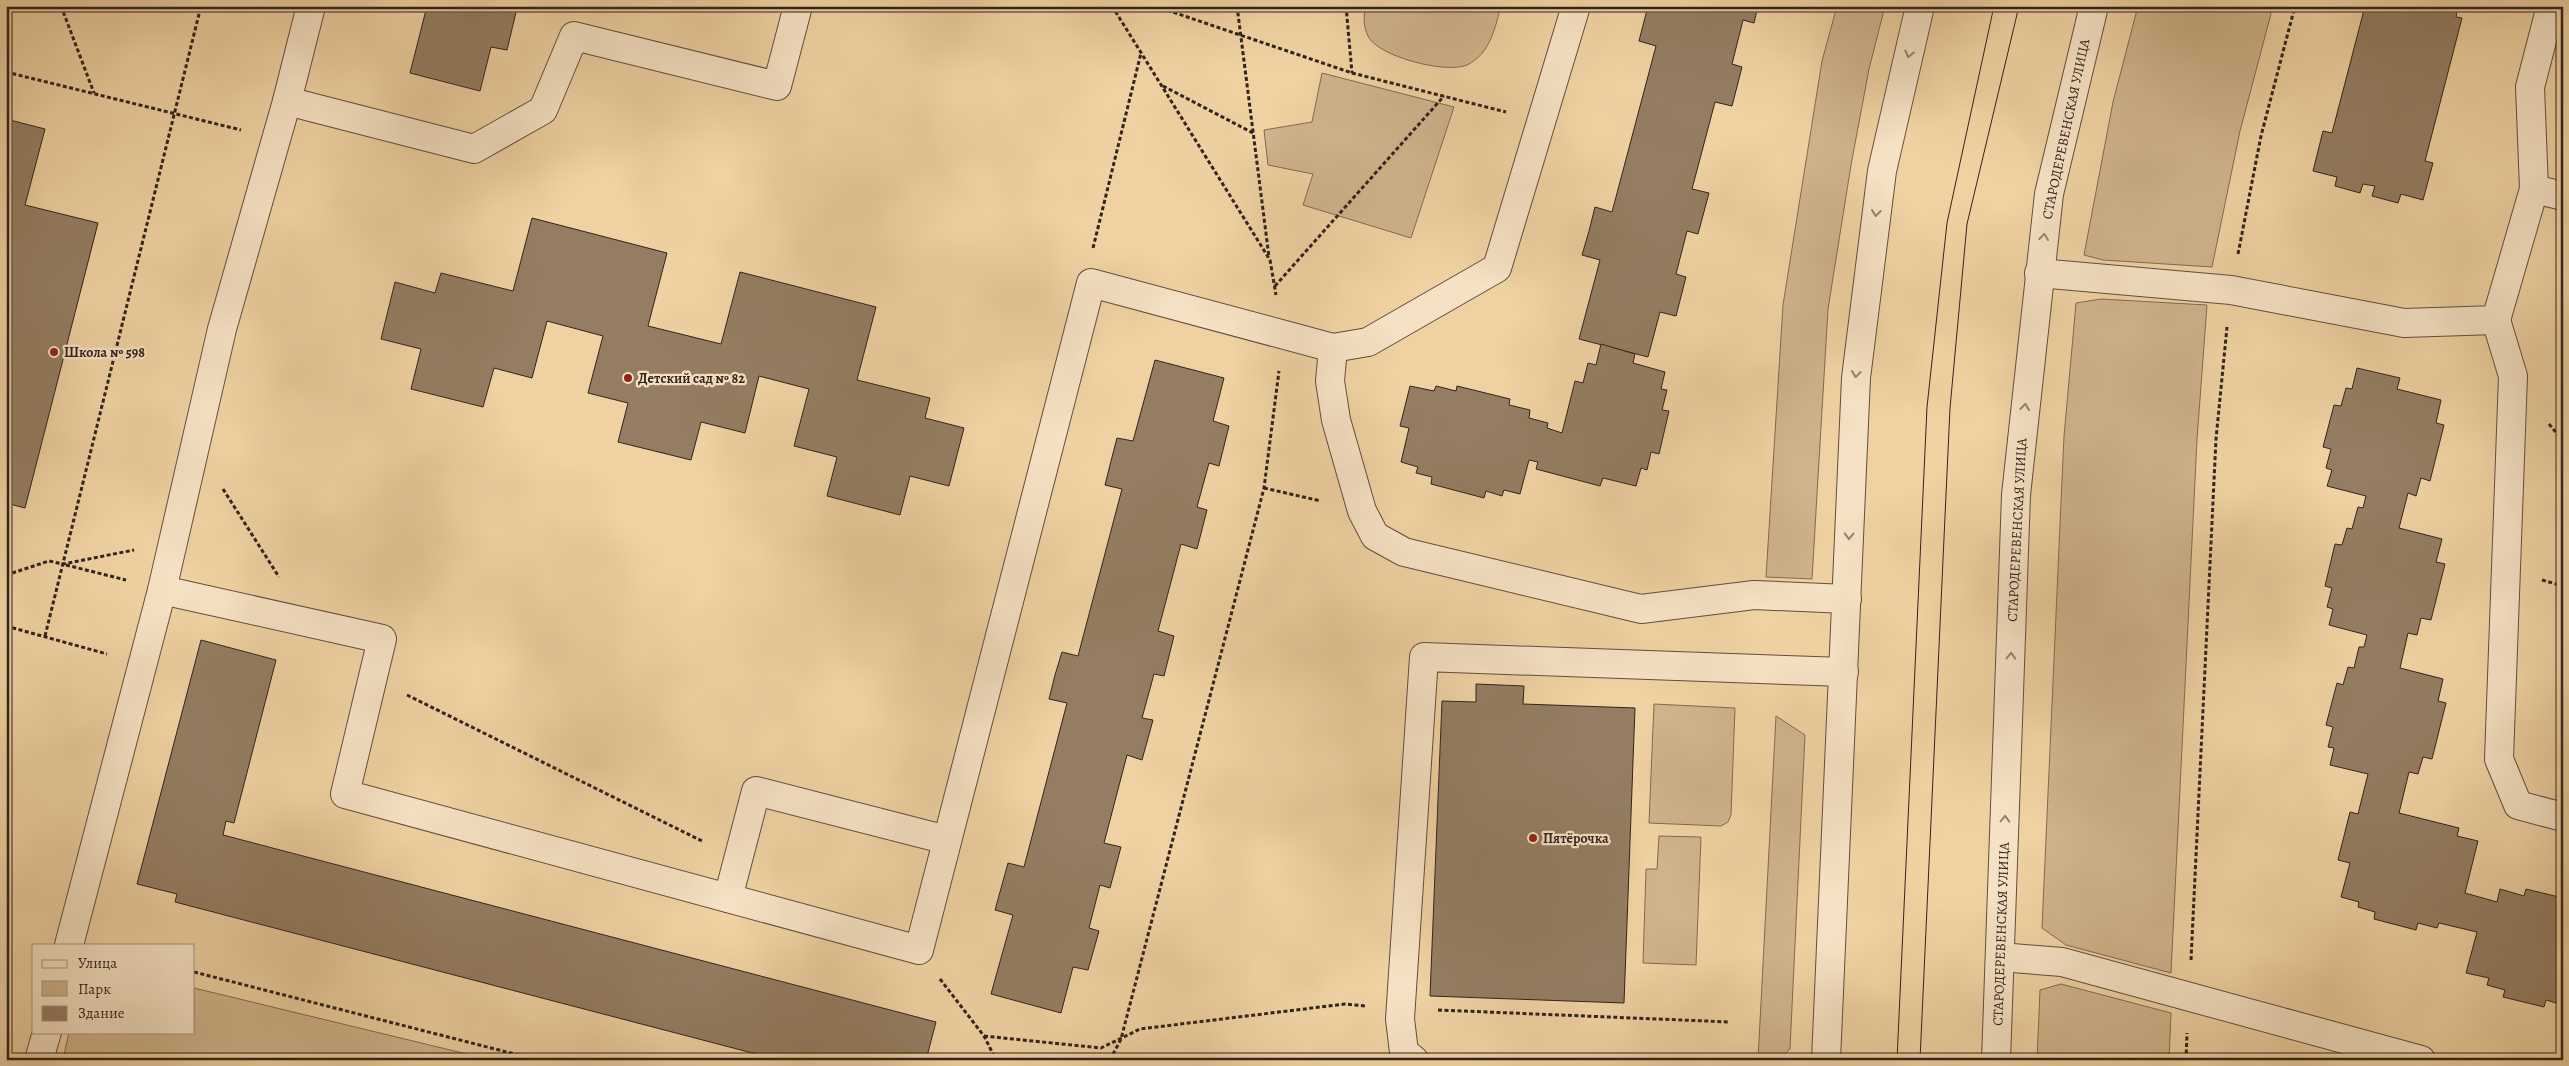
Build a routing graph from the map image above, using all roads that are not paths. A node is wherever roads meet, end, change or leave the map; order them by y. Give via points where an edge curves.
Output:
1 (311, 6) edge
2 (798, 6) edge
3 (1576, 6) edge
4 (1920, 6) edge
5 (2094, 6) edge
6 (2551, 6) edge
7 (287, 101) junction
8 (2534, 189) junction
9 (2563, 196) edge
10 (2039, 273) junction
11 (2496, 320) junction
12 (1333, 348) junction
13 (162, 590) junction
14 (1847, 600) junction
15 (1844, 672) junction
16 (2563, 817) edge
17 (947, 840) junction
18 (728, 898) junction
19 (69, 944) edge
20 (2000, 957) junction
21 (46, 1034) edge
22 (40, 1060) edge
23 (1414, 1060) edge
24 (1826, 1060) edge
25 (1996, 1060) edge
26 (2421, 1060) edge

1 - 7 street
2 - 7 street via 777,86 574,36 542,110 474,150
3 - 12 street via 1497,268 1368,342
4 -> 14 street via 1882,171 1856,378
10 -> 5 street, СТАРОДЕРЕВЕНСКАЯ УЛИЦА via 2049,194
6 - 8 street via 2530,87
7 - 13 street via 222,329
8 - 9 street
8 - 11 street
10 - 11 street via 2231,290 2404,323
20 -> 10 street, СТАРОДЕРЕВЕНСКАЯ УЛИЦА via 2016,495
11 - 16 street via 2512,376 2499,759 2518,805
12 - 14 street via 1330,381 1336,420 1362,511 1375,536 1404,552 1642,609 1754,595
12 - 17 street via 1091,283
13 - 18 street via 382,639 345,794
13 - 19 street
14 - 15 street
15 - 23 street via 1424,657 1400,1019 1404,1052
15 - 24 street
17 - 18 street via 756,792
17 - 18 street via 919,950
20 - 25 street, СТАРОДЕРЕВЕНСКАЯ УЛИЦА
20 - 26 street via 2062,962
21 - 22 street

